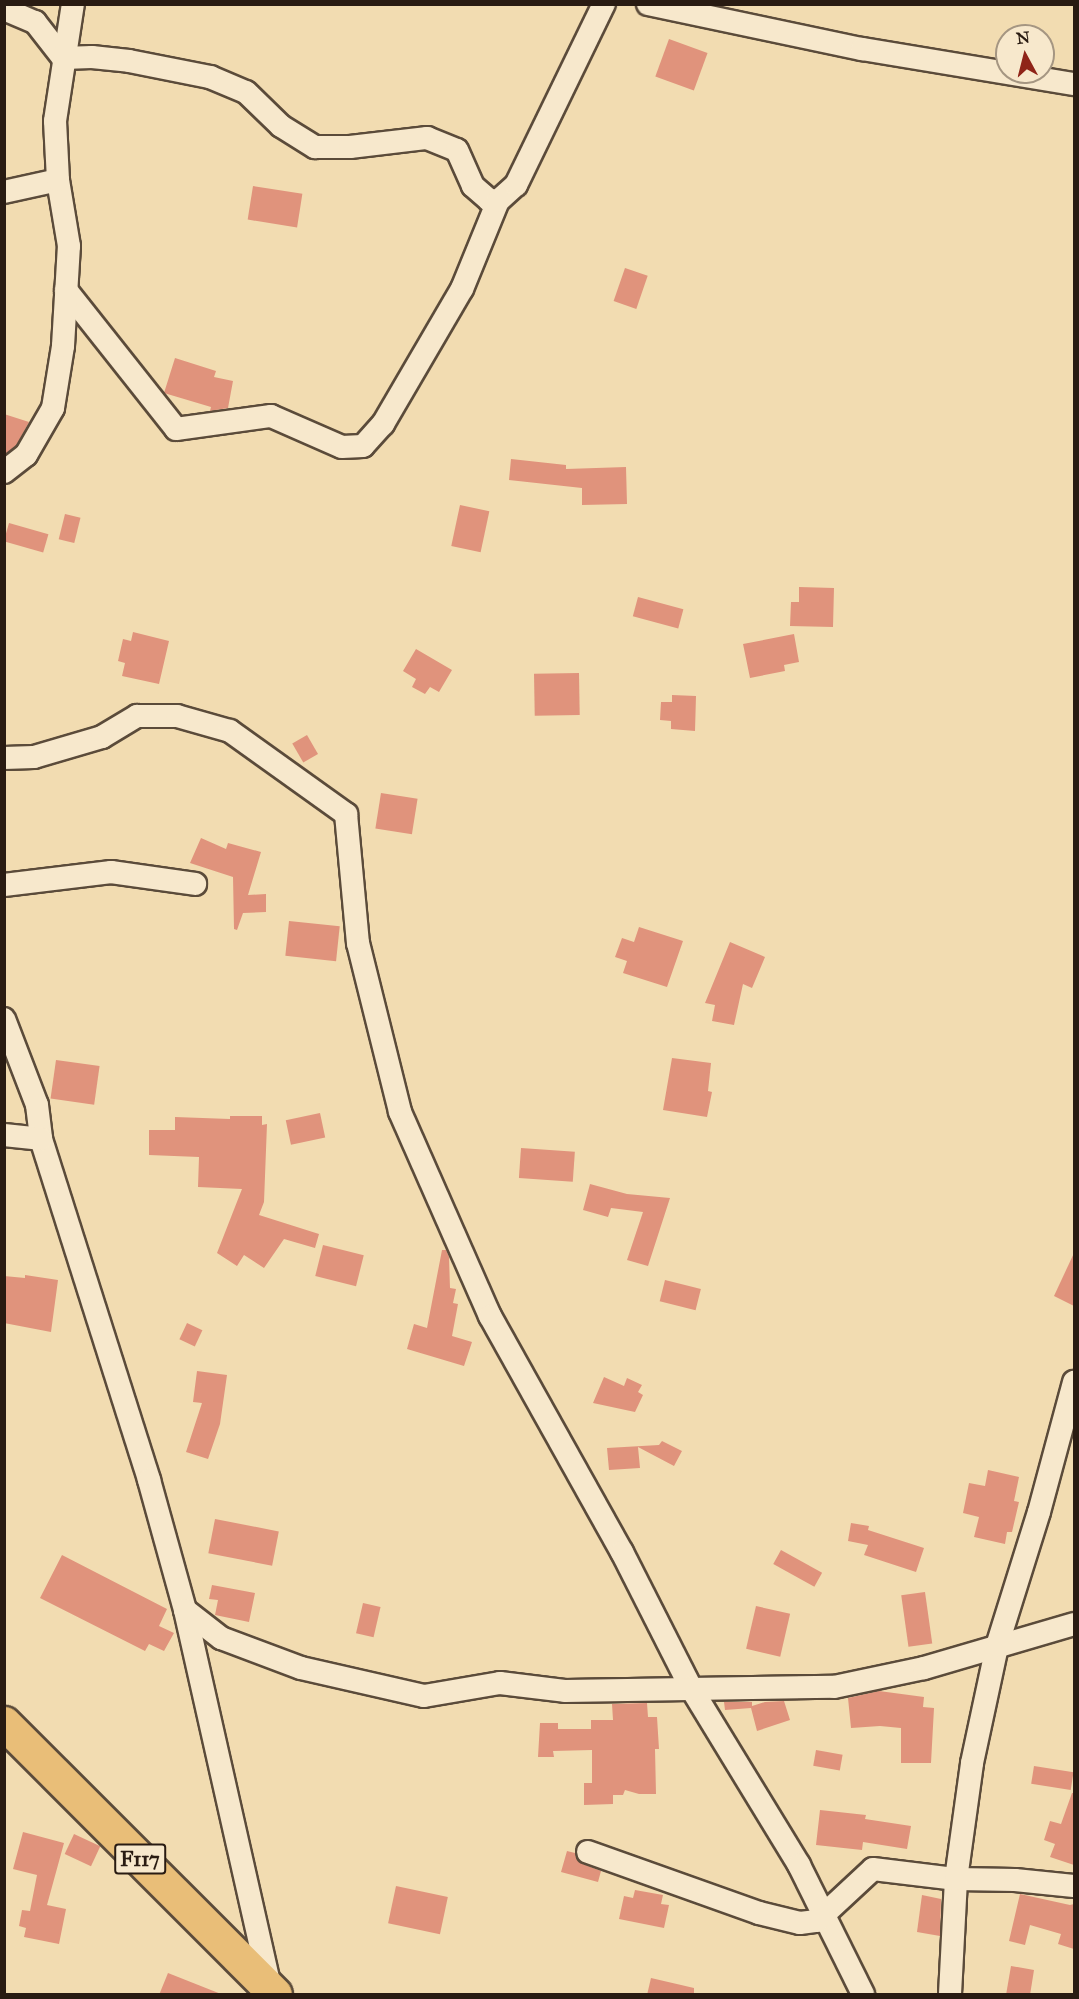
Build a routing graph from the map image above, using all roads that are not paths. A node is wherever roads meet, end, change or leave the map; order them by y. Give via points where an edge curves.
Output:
1 (73, 4) edge
2 (604, 4) edge
3 (648, 4) edge
4 (4, 9) edge
5 (63, 58) junction
6 (1074, 84) edge
7 (58, 180) junction
8 (4, 192) edge
9 (498, 201) junction
10 (66, 290) junction
11 (4, 472) edge
12 (4, 758) edge
13 (195, 884) dead end
14 (4, 885) edge
15 (4, 1018) edge
16 (4, 1135) edge
17 (41, 1139) junction
18 (1074, 1382) edge
19 (185, 1610) junction
20 (1074, 1624) edge
21 (997, 1646) junction
22 (691, 1688) junction
23 (4, 1723) edge
24 (588, 1852) dead end
25 (956, 1879) junction
26 (1074, 1886) edge
27 (823, 1916) junction
28 (272, 1991) edge
29 (863, 1995) edge
30 (950, 1995) edge

1 - 5 street
2 - 9 street via 516,185
3 - 6 street via 862,49
4 - 5 street via 35,22
5 - 7 street via 55,121
5 - 9 street via 129,61 210,77 246,92 281,126 315,147 427,138 457,150 473,186 489,200
7 - 8 street
7 - 10 street via 69,246
9 - 10 street via 462,289 383,424 363,446 342,447 271,416 176,429
10 - 11 street via 63,346 53,408 26,455
12 - 22 street via 33,757 102,737 137,716 177,716 230,731 346,814 358,943 400,1112 490,1316 622,1552
13 - 14 street via 111,872
15 - 17 street via 37,1105
16 - 17 street
17 - 19 street
18 - 21 street
19 - 22 street via 221,1638 301,1668 424,1696 500,1683 565,1691
19 - 28 street
20 - 21 street
21 - 22 street via 924,1668 834,1688
21 - 25 street via 972,1763
22 - 27 street via 799,1865
23 - 28 main road, F117
24 - 27 street via 789,1921 809,1923
25 - 26 street
25 - 27 street via 873,1869
25 - 30 street
27 - 29 street

